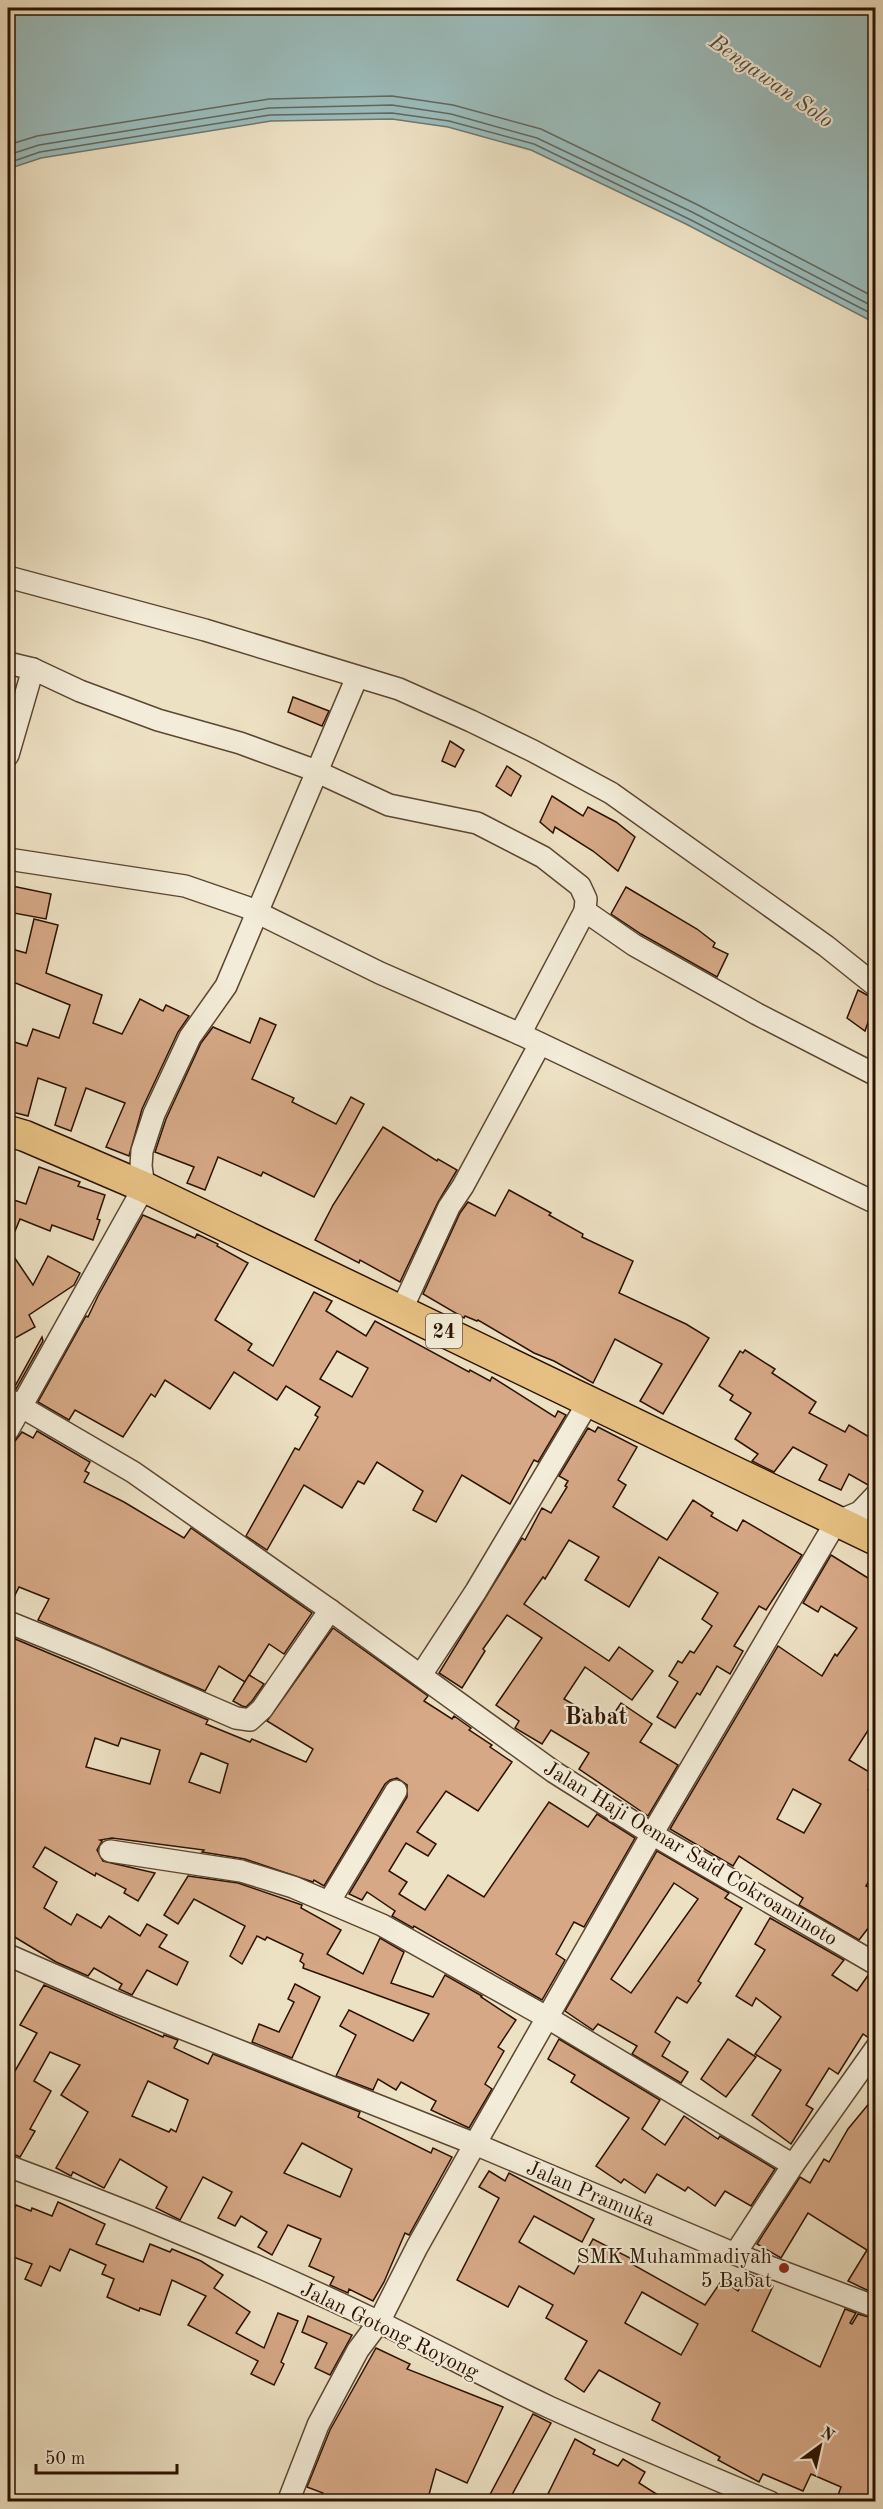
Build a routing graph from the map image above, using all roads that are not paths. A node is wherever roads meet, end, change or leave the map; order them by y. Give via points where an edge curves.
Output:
1 (8, 577) edge
2 (8, 663) edge
3 (33, 669) junction
4 (357, 677) junction
5 (14, 702) edge
6 (8, 755) edge
7 (316, 771) junction
8 (8, 859) edge
9 (585, 910) junction
10 (257, 912) junction
11 (876, 986) edge
12 (520, 1034) junction
13 (540, 1044) junction
14 (876, 1075) edge
15 (8, 1131) edge
16 (144, 1187) junction
17 (876, 1203) edge
18 (401, 1311) junction
19 (589, 1401) junction
20 (14, 1403) edge
21 (8, 1430) edge
22 (876, 1495) edge
23 (836, 1522) junction
24 (876, 1540) edge
25 (330, 1610) junction
26 (8, 1623) edge
27 (420, 1675) junction
28 (396, 1791) dead end
29 (652, 1834) junction
30 (110, 1851) dead end
31 (329, 1902) junction
32 (8, 1955) edge
33 (876, 1964) edge
34 (548, 2018) junction
35 (876, 2048) edge
36 (475, 2144) junction
37 (792, 2165) junction
38 (8, 2166) edge
39 (735, 2254) junction
40 (876, 2307) edge
41 (379, 2322) junction
42 (288, 2502) edge
43 (770, 2502) edge

1 - 4 street via 205,630
2 - 3 street
3 - 5 street
3 - 7 street via 158,720 240,743
4 - 7 street
4 - 11 street via 399,689 471,721 611,794 826,946
5 - 6 street
7 - 9 street via 389,805 477,823 501,835 543,857 580,886 586,899
7 - 10 street
8 - 10 street via 185,886
9 - 12 street
9 - 14 street via 644,951
10 - 12 street via 380,973
10 - 16 street via 226,986 190,1037 154,1114 142,1151
12 - 13 street
13 - 17 street
13 - 18 street via 448,1207
15 - 16 highway, 24
16 - 18 highway, 24
16 - 20 street
18 - 19 highway, 24
19 - 23 highway, 24
19 - 27 street via 476,1591
20 - 21 street
20 - 25 street, Jalan Haji Oemar Said Cokroaminoto via 133,1472
22 - 23 street via 860,1512
23 - 24 highway, 24
23 - 29 street
25 - 26 street via 262,1709 250,1720 236,1718
25 - 27 street, Jalan Haji Oemar Said Cokroaminoto
27 - 29 street, Jalan Haji Oemar Said Cokroaminoto via 554,1772
28 - 31 street
29 - 33 street, Jalan Haji Oemar Said Cokroaminoto
29 - 34 street
30 - 31 street via 241,1871
31 - 34 street via 382,1925
32 - 36 street, Jalan Pramuka via 118,2003
34 - 36 street
34 - 37 street
35 - 37 street
36 - 39 street, Jalan Pramuka
36 - 41 street
37 - 39 street
38 - 41 street, Jalan Gotong Royong via 175,2231
39 - 40 street, Jalan Pramuka
41 - 42 street via 358,2350 318,2426
41 - 43 street, Jalan Gotong Royong via 547,2406

